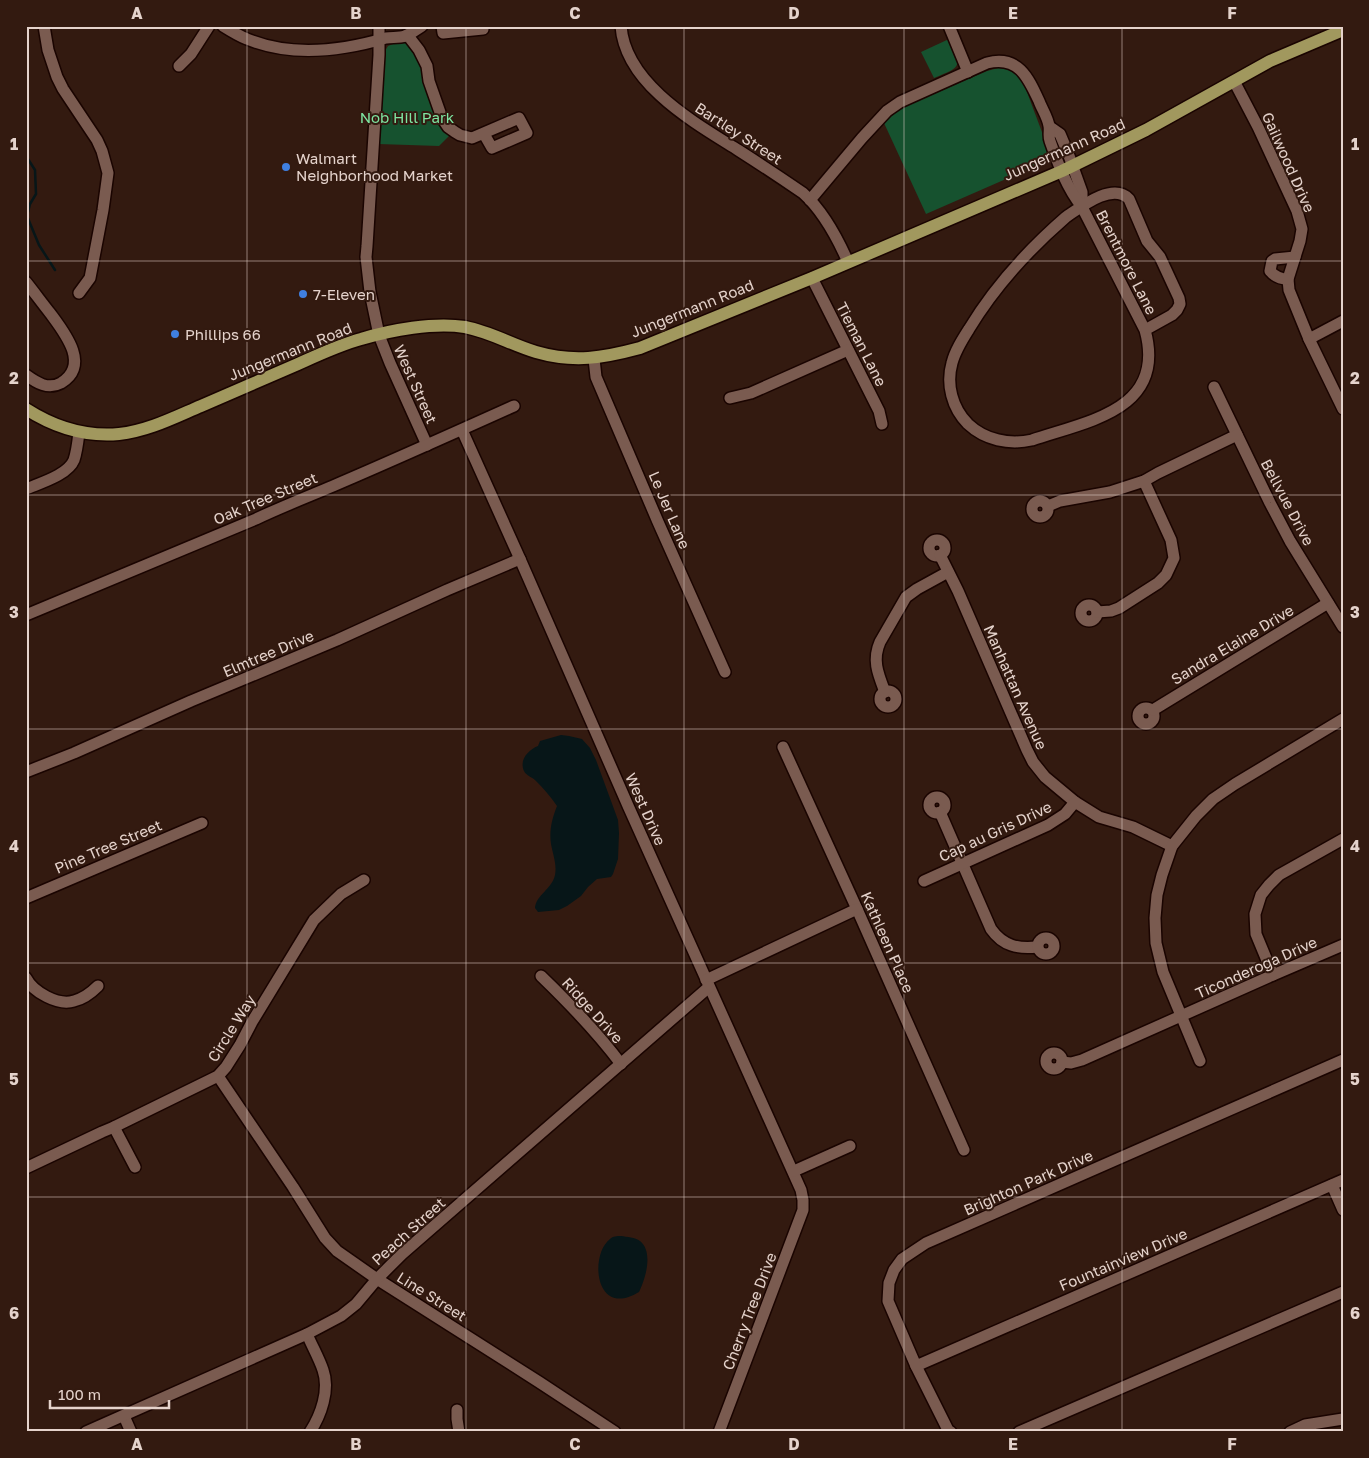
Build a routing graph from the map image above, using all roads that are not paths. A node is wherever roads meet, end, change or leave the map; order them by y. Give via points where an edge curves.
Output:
1 (44, 26) edge
2 (209, 26) edge
3 (224, 26) edge
4 (378, 26) edge
5 (422, 26) edge
6 (442, 26) edge
7 (483, 26) edge
8 (621, 26) edge
9 (949, 26) edge
10 (1343, 30) edge
11 (405, 36) junction
12 (379, 40) junction
13 (179, 66) dead end
14 (968, 72) junction
15 (1234, 81) junction
16 (484, 134) dead end
17 (1067, 168) junction
18 (810, 200) junction
19 (1082, 207) junction
20 (1295, 257) junction
21 (848, 262) junction
22 (812, 278) junction
23 (1288, 279) junction
24 (26, 282) edge
25 (79, 294) dead end
26 (1343, 321) edge
27 (1145, 330) junction
28 (379, 334) junction
29 (1309, 339) junction
30 (848, 350) junction
31 (594, 359) junction
32 (26, 375) edge
33 (1214, 387) dead end
34 (730, 398) dead end
35 (514, 406) dead end
36 (26, 409) edge
37 (1343, 409) edge
38 (882, 424) dead end
39 (462, 430) junction
40 (79, 432) junction
41 (1237, 435) junction
42 (427, 445) junction
43 (1144, 481) junction
44 (28, 486) edge
45 (1048, 506) dead end
46 (940, 555) dead end
47 (520, 559) junction
48 (948, 572) junction
49 (1328, 603) junction
50 (1097, 612) dead end
51 (26, 615) edge
52 (1343, 627) edge
53 (725, 672) dead end
54 (885, 692) dead end
55 (1153, 710) dead end
56 (1343, 719) edge
57 (782, 747) dead end
58 (26, 772) edge
59 (1075, 802) junction
60 (940, 812) dead end
61 (202, 823) dead end
62 (1343, 839) edge
63 (1172, 846) junction
64 (962, 863) junction
65 (364, 880) dead end
66 (924, 881) dead end
67 (26, 898) edge
68 (857, 909) junction
69 (1343, 946) edge
70 (1037, 947) dead end
71 (1273, 975) junction
72 (541, 976) dead end
73 (26, 978) edge
74 (708, 983) junction
75 (98, 986) dead end
76 (1181, 1017) junction
77 (1200, 1060) dead end
78 (1343, 1060) edge
79 (1062, 1062) dead end
80 (621, 1064) junction
81 (218, 1076) junction
82 (114, 1127) junction
83 (850, 1146) dead end
84 (964, 1150) dead end
85 (135, 1167) dead end
86 (26, 1168) edge
87 (794, 1171) junction
88 (1343, 1180) edge
89 (1332, 1185) junction
90 (803, 1200) joint
91 (1343, 1210) edge
92 (377, 1279) junction
93 (1343, 1292) edge
94 (307, 1334) junction
95 (916, 1366) junction
96 (457, 1410) dead end
97 (124, 1416) junction
98 (1343, 1419) edge
99 (86, 1432) edge
100 (131, 1432) edge
101 (310, 1432) edge
102 (459, 1432) edge
103 (615, 1432) edge
104 (719, 1432) edge
105 (951, 1432) edge
106 (1019, 1432) edge
107 (1290, 1432) edge

1 - 25 street via 57,77 97,140 108,173 92,270
2 - 13 street
3 - 12 street via 246,39 286,50 321,50
4 - 12 street, West Street
5 - 11 street
6 - 7 street via 443,33 483,29
8 - 18 street, Bartley Street via 628,54 642,76 661,96 685,117 762,165
9 - 14 street
10 - 15 main road, Jungermann Road
11 - 12 street
11 - 16 street via 414,43 426,66 438,107 448,127 472,138
12 - 28 street, West Street via 366,257
14 - 17 street, Brentmore Lane via 994,61 1009,63 1024,72 1050,127 1049,138
14 - 18 street, Brentmore Lane via 893,106
15 - 17 main road, Jungermann Road via 1146,130
15 - 20 street, Gailwood Drive via 1297,211 1302,229
17 - 19 street, Brentmore Lane via 1073,196
17 - 21 main road, Jungermann Road
18 - 21 street, Bartley Street via 823,216
19 - 27 street, Brentmore Lane
19 - 27 street, Brentmore Lane via 1107,194 1125,195 1147,241 1160,257 1180,304 1172,315
19 - 27 street, Brentmore Lane via 1054,227 1019,262 975,319 952,362 950,384 957,408 973,429 1001,441 1012,442 1032,440 1106,415 1127,403 1140,389 1149,363
20 - 23 street, Gailwood Drive
20 - 23 street via 1272,261 1270,271 1273,275
21 - 22 main road, Jungermann Road
22 - 30 street, Tieman Lane
22 - 31 main road, Jungermann Road via 640,348
23 - 29 street
24 - 32 street via 68,338 74,366 68,379 55,386 42,385
26 - 29 street
28 - 31 main road, Jungermann Road via 439,325 464,327 488,332 535,352 560,358
28 - 40 main road, Jungermann Road via 341,346 138,431 119,434
28 - 42 street, West Street
29 - 37 street
30 - 34 street via 751,393
30 - 38 street, Tieman Lane
31 - 53 street, Le Jer Lane via 596,377
33 - 41 street, Bellvue Drive
35 - 39 street, Oak Tree Street
36 - 40 main road, Jungermann Road
39 - 42 street, Oak Tree Street
39 - 47 street, West Drive
40 - 44 street via 74,460 68,469
41 - 43 street
41 - 49 street, Bellvue Drive via 1290,541
42 - 51 street, Oak Tree Street
43 - 45 street
43 - 50 street via 1171,540 1174,558 1158,583 1119,608
46 - 48 street, Manhattan Avenue
47 - 58 street, Elmtree Drive
47 - 74 street, West Drive
48 - 54 street via 906,597 880,642 876,665
48 - 59 street, Manhattan Avenue via 1033,762 1045,777
49 - 52 street, Bellvue Drive
49 - 55 street, Sandra Elaine Drive
56 - 63 street via 1213,800
57 - 68 street, Kathleen Place
59 - 63 street, Manhattan Avenue via 1099,817 1121,822
59 - 64 street, Cap au Gris Drive via 1048,826
60 - 64 street
61 - 67 street, Pine Tree Street
62 - 71 street via 1279,875 1261,895 1255,914 1256,934
63 - 76 street via 1159,885 1155,930 1163,972
64 - 66 street, Cap au Gris Drive
64 - 70 street via 996,936 1011,946
65 - 81 street, Circle Way via 341,894 314,920
68 - 74 street
68 - 84 street, Kathleen Place
69 - 71 street, Ticonderoga Drive
71 - 76 street, Ticonderoga Drive
72 - 80 street, Ridge Drive via 580,1015
73 - 75 street via 32,988 46,997 66,1002 74,1001
74 - 80 street, Peach Street
74 - 87 street, West Drive
76 - 77 street
76 - 79 street, Ticonderoga Drive via 1082,1060
78 - 95 street, Brighton Park Drive via 926,1243 902,1259 894,1270 888,1301
80 - 92 street, Peach Street
81 - 82 street, Circle Way
81 - 92 street, Line Street via 325,1238 337,1251
82 - 85 street
82 - 86 street, Circle Way
83 - 87 street
87 - 90 street, West Drive
88 - 89 street, Fountainview Drive
89 - 91 street
89 - 95 street, Fountainview Drive
90 - 104 street, Cherry Tree Drive via 803,1210
92 - 94 street, Peach Street via 341,1316
92 - 103 street, Line Street
93 - 106 street
94 - 97 street, Peach Street
94 - 101 street via 324,1372 325,1386 323,1405
95 - 105 street, Brighton Park Drive
96 - 102 street
97 - 99 street, Peach Street
97 - 100 street
98 - 107 street via 1305,1425

